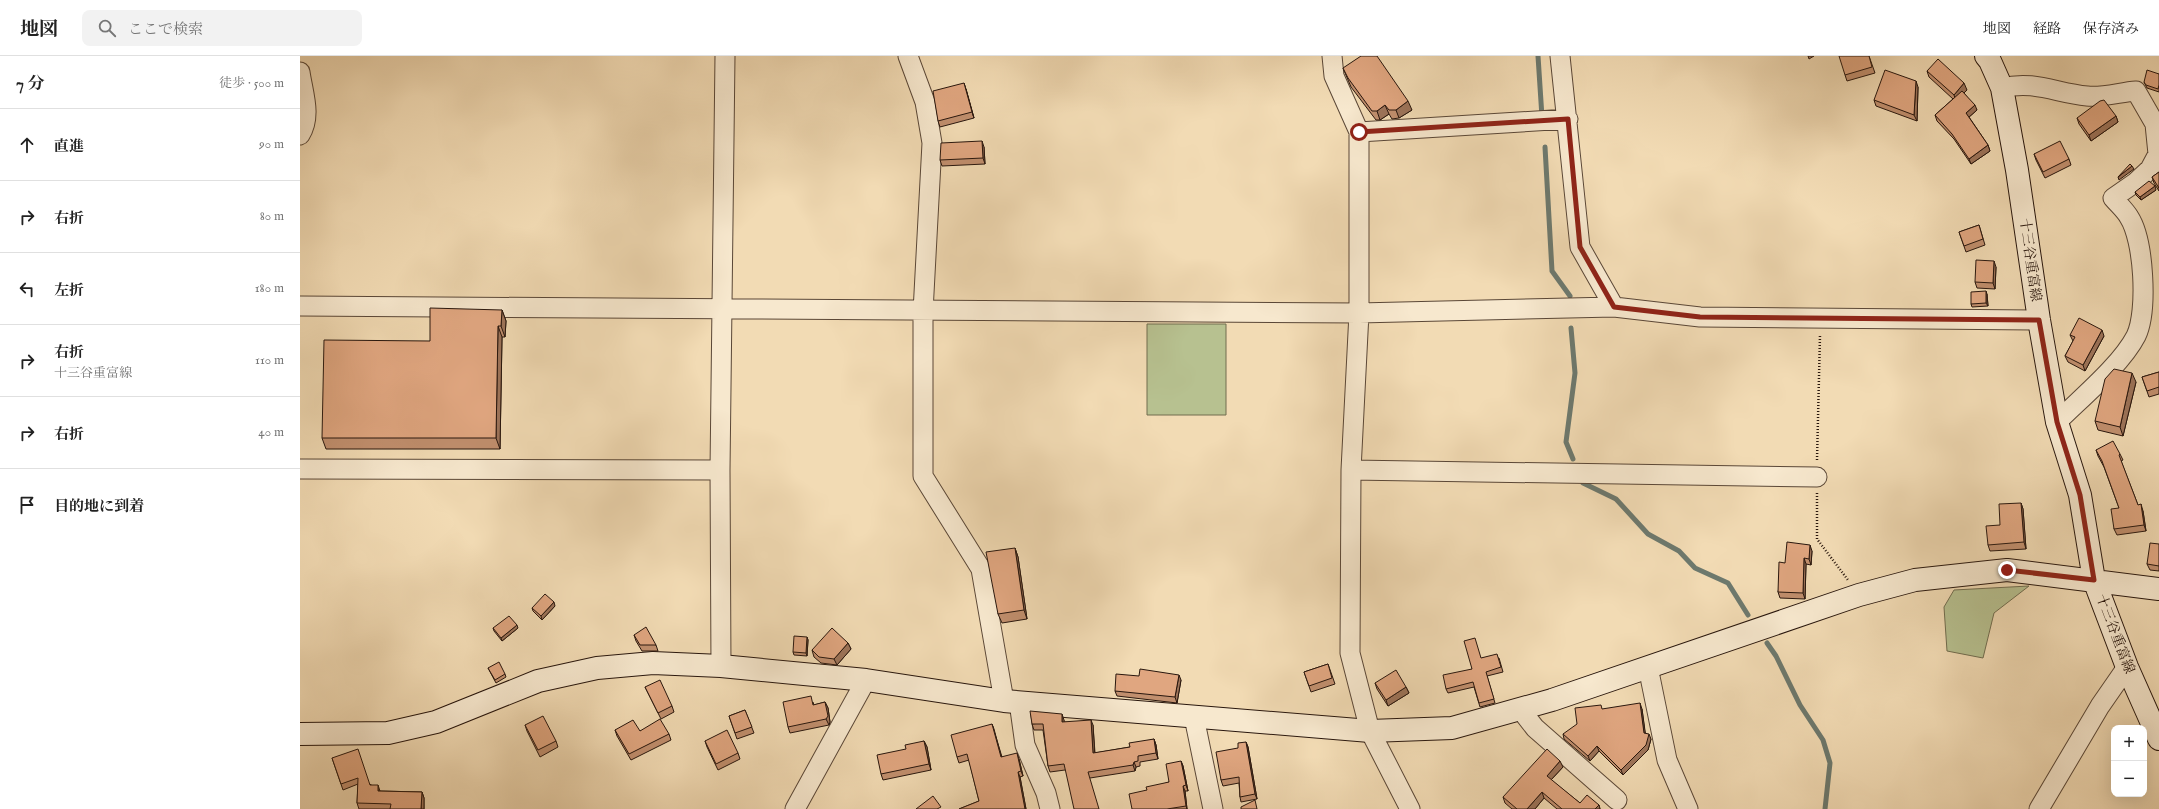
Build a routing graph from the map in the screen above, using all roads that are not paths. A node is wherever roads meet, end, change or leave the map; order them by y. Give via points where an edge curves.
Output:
1 (725, 56) edge
2 (908, 56) edge
3 (1332, 56) edge
4 (1560, 56) edge
5 (1986, 56) edge
6 (300, 72) edge
7 (2002, 88) junction
8 (1568, 119) junction
9 (1359, 132) junction
10 (300, 135) edge
11 (300, 306) edge
12 (1614, 307) junction
13 (724, 308) junction
14 (923, 312) junction
15 (1359, 313) junction
16 (2039, 320) junction
17 (2057, 422) junction
18 (300, 468) edge
19 (720, 470) junction
20 (1351, 470) junction
21 (1817, 477) dead end
22 (2094, 580) junction
23 (2159, 589) edge
24 (721, 666) junction
25 (1648, 667) junction
26 (2127, 667) junction
27 (866, 680) junction
28 (1011, 701) junction
29 (1521, 710) junction
30 (1194, 716) junction
31 (1370, 731) junction
32 (300, 734) edge
33 (2159, 739) edge
34 (1617, 800) dead end
35 (794, 809) edge
36 (1050, 809) edge
37 (1213, 809) edge
38 (1410, 809) edge
39 (1688, 809) edge
40 (2039, 809) edge

1 - 13 street
2 - 14 street via 925,102 932,143
3 - 9 street via 1334,76
4 - 8 street
5 - 7 street, 十三谷重富線
6 - 10 street via 307,114 305,127
7 - 16 street, 十三谷重富線
7 - 17 street via 2013,85 2042,86 2088,96 2136,91 2155,124 2158,154 2150,169 2113,198 2130,218 2144,275 2142,308 2136,336 2115,364
8 - 9 street
8 - 12 street via 1580,247
9 - 15 street
11 - 13 street
12 - 15 street
12 - 16 street via 1700,317
13 - 14 street
13 - 19 street
14 - 15 street
14 - 28 street via 922,476 981,569
15 - 20 street
16 - 17 street, 十三谷重富線
17 - 22 street, 十三谷重富線 via 2080,495
18 - 19 street
19 - 24 street
20 - 21 street
20 - 31 street via 1350,653
22 - 23 street
22 - 25 street via 2007,570 1915,580 1859,595
22 - 26 street, 十三谷重富線
24 - 27 street
24 - 32 street via 653,663 597,668 538,681 436,722 388,732
25 - 29 street
25 - 39 street via 1667,760
26 - 33 street, 十三谷重富線
26 - 40 street via 2100,706
27 - 28 street
27 - 35 street
28 - 30 street
28 - 36 street
29 - 31 street via 1452,728
29 - 34 street via 1535,728
30 - 31 street
30 - 37 street
31 - 38 street

